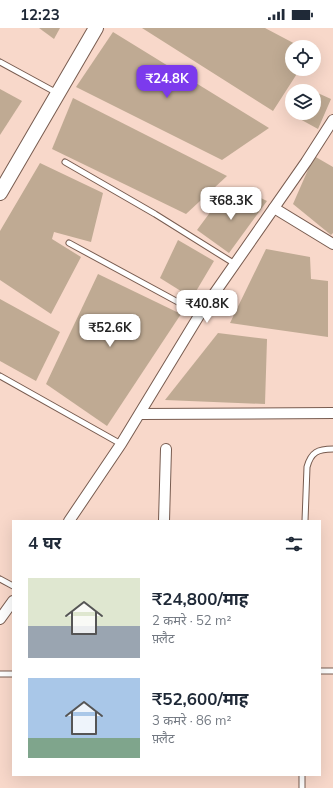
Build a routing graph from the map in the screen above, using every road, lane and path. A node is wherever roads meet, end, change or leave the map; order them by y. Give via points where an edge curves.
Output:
1 (96, 28) edge
2 (0, 62) edge
3 (58, 94) junction
4 (333, 120) edge
5 (65, 162) dead end
6 (0, 193) edge
7 (274, 208) junction
8 (69, 243) dead end
9 (333, 244) edge
10 (235, 264) junction
11 (200, 314) junction
12 (0, 376) edge
13 (140, 414) junction
14 (333, 414) edge
15 (121, 444) junction
16 (166, 449) dead end
17 (333, 449) edge
18 (70, 520) edge
19 (164, 520) edge
20 (305, 520) edge
21 (0, 579) edge
22 (12, 585) edge
23 (12, 602) edge
24 (0, 619) edge
25 (321, 671) edge
26 (333, 671) edge
27 (0, 674) edge
28 (12, 674) edge
29 (302, 776) edge
30 (302, 788) edge

1 - 3 street
2 - 3 lane
3 - 6 street
4 - 7 street
5 - 10 lane
7 - 9 street
7 - 10 street
8 - 11 lane
10 - 11 street
11 - 13 street
12 - 15 lane
13 - 14 street
13 - 15 street
15 - 18 street
16 - 19 street
17 - 20 lane via 316,451 309,459
21 - 22 lane
23 - 24 street
25 - 26 lane
27 - 28 lane
29 - 30 lane

